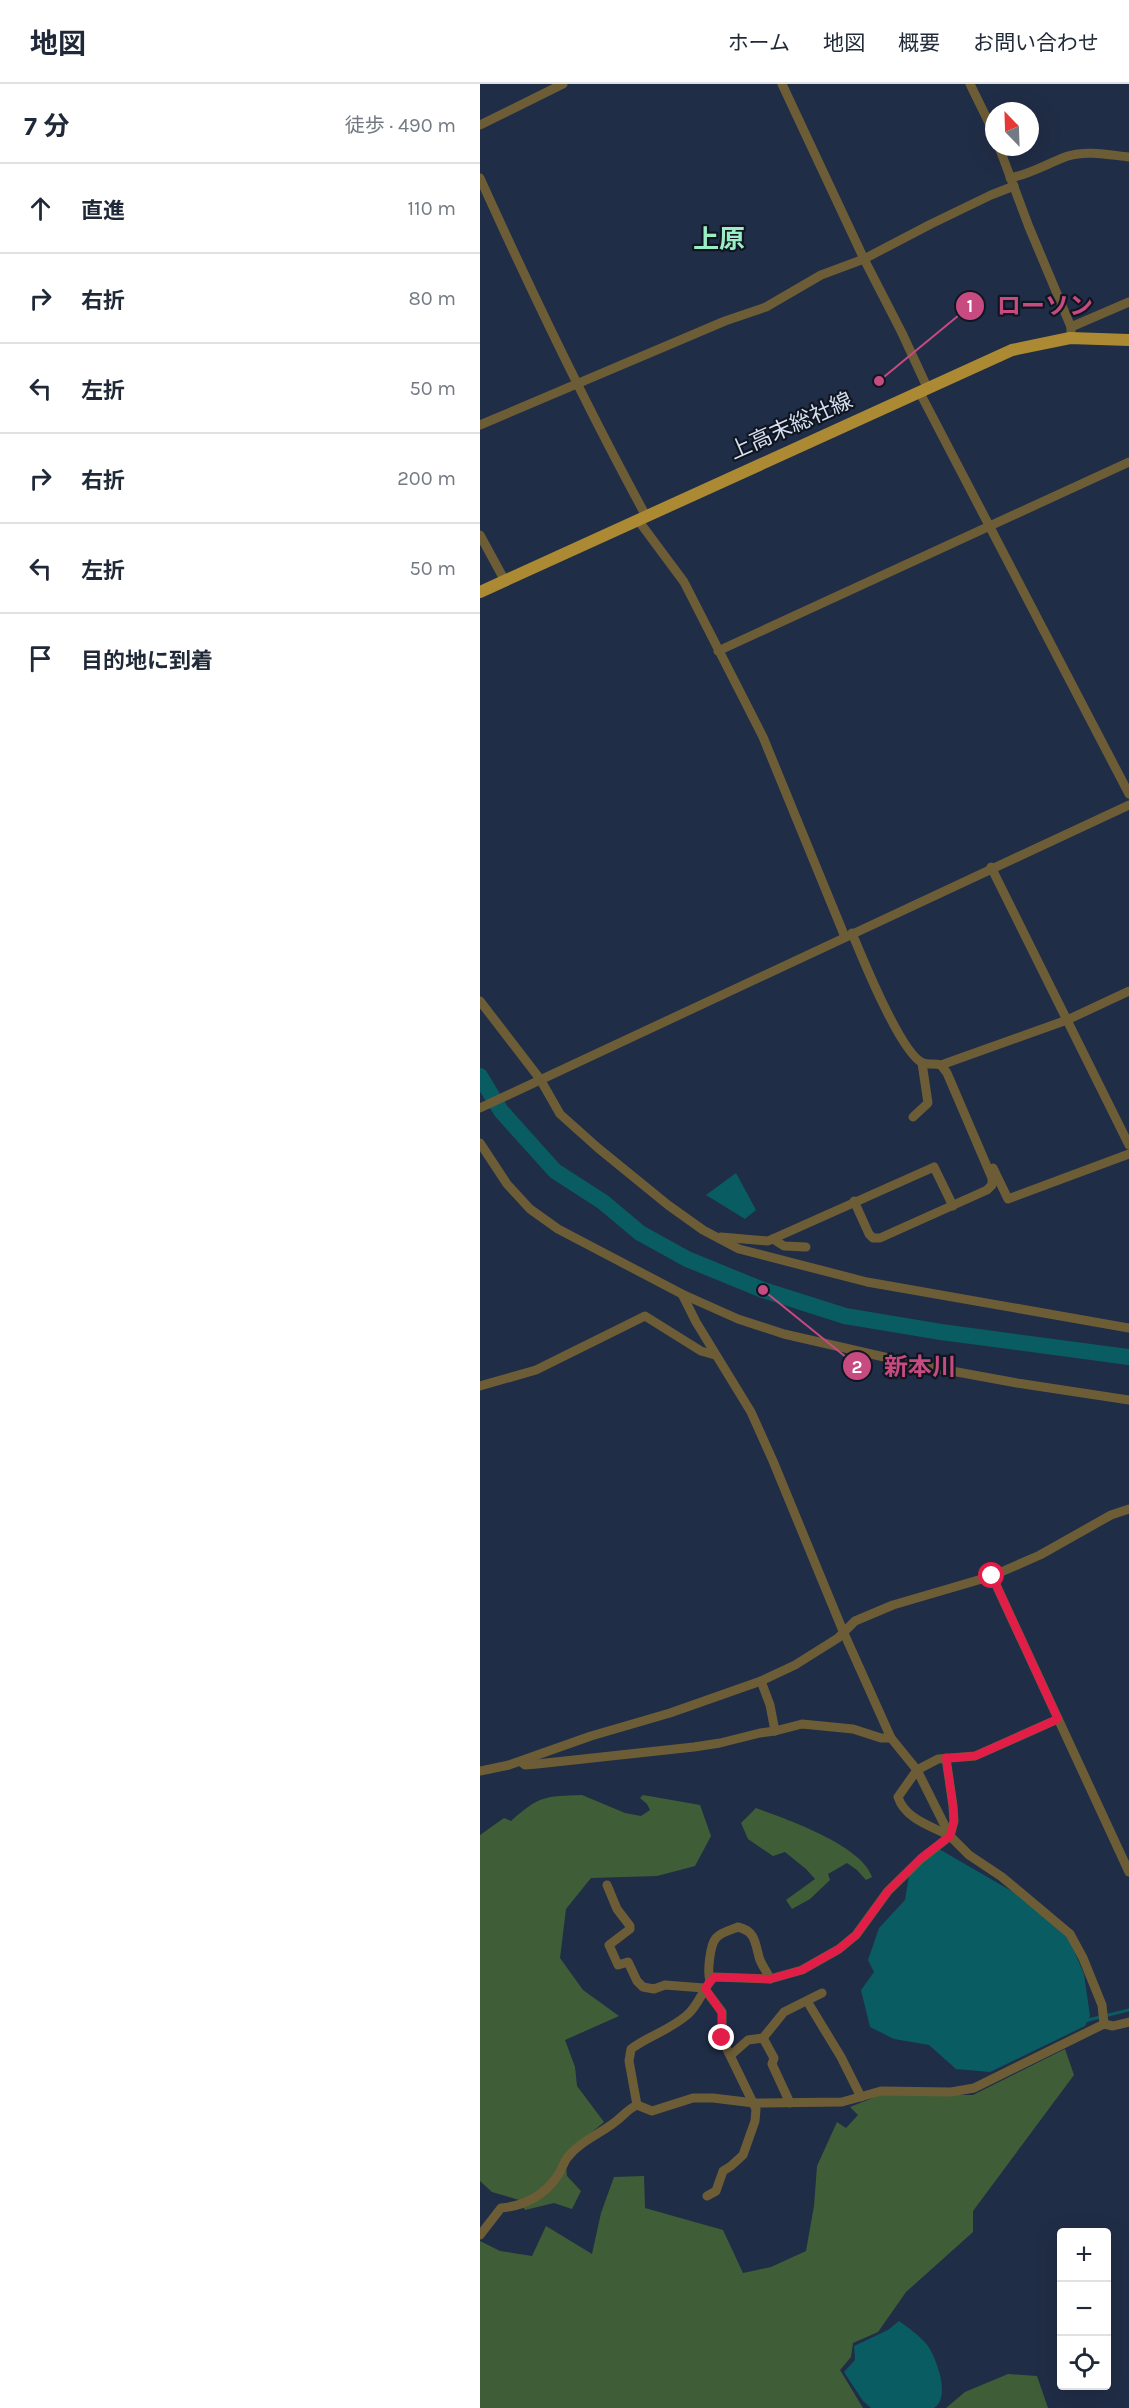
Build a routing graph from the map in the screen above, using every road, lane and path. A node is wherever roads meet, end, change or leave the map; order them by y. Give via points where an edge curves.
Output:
1 (563, 84) edge
2 (782, 84) edge
3 (970, 84) edge
4 (985, 115) edge
5 (480, 125) edge
6 (1002, 156) edge
7 (1129, 158) edge
8 (480, 178) edge
9 (1012, 182) junction
10 (864, 259) junction
11 (1129, 302) edge
12 (1071, 333) junction
13 (1129, 340) edge
14 (577, 383) junction
15 (923, 389) junction
16 (480, 425) edge
17 (1129, 462) edge
18 (642, 518) junction
19 (990, 525) junction
20 (480, 535) edge
21 (505, 580) junction
22 (480, 592) edge
23 (718, 651) junction
24 (1129, 794) edge
25 (1129, 804) edge
26 (991, 867) junction
27 (848, 935) junction
28 (1129, 991) edge
29 (480, 1001) edge
30 (1068, 1020) junction
31 (922, 1063) junction
32 (941, 1065) junction
33 (540, 1079) junction
34 (480, 1108) edge
35 (913, 1117) dead end
36 (974, 1134) junction
37 (480, 1143) edge
38 (1129, 1145) edge
39 (1129, 1154) edge
40 (854, 1201) junction
41 (953, 1206) junction
42 (718, 1237) junction
43 (773, 1239) junction
44 (806, 1247) dead end
45 (682, 1294) junction
46 (1129, 1328) edge
47 (715, 1355) junction
48 (480, 1386) edge
49 (1129, 1400) edge
50 (1129, 1509) edge
51 (992, 1576) junction
52 (843, 1631) junction
53 (761, 1680) junction
54 (1058, 1719) junction
55 (776, 1731) junction
56 (891, 1738) junction
57 (946, 1758) junction
58 (520, 1762) junction
59 (917, 1770) junction
60 (480, 1771) edge
61 (950, 1836) junction
62 (1129, 1872) edge
63 (607, 1885) dead end
64 (770, 1979) junction
65 (707, 1984) junction
66 (822, 1993) dead end
67 (807, 2001) junction
68 (1129, 2022) edge
69 (1104, 2024) junction
70 (763, 2038) junction
71 (731, 2055) junction
72 (861, 2097) junction
73 (754, 2103) junction
74 (790, 2103) junction
75 (637, 2105) junction
76 (707, 2196) dead end
77 (480, 2235) edge

1 - 5 street
2 - 10 street
3 - 4 street
6 - 9 street
7 - 9 street via 1086,153 1069,156
8 - 14 street
9 - 10 street
9 - 12 street
10 - 14 street via 821,275 766,307
10 - 15 street via 902,333
11 - 12 street
12 - 13 main road, 上高末総社線
12 - 15 main road, 上高末総社線 via 1012,350
14 - 16 street
14 - 18 street
15 - 18 main road, 上高末総社線
15 - 19 street
17 - 19 street
18 - 21 main road, 上高末総社線
18 - 23 street via 684,582
19 - 23 street
19 - 24 street
20 - 21 street
21 - 22 main road, 上高末総社線
23 - 27 street via 763,737
25 - 26 street
26 - 27 street
26 - 30 street
27 - 31 street via 885,1011
27 - 33 street
28 - 30 street
29 - 33 street
30 - 32 street
30 - 38 street
31 - 32 street
31 - 35 street via 928,1103
32 - 36 street
33 - 34 street
33 - 42 street via 560,1114 598,1148 668,1205
36 - 39 street via 980,1138 1008,1199
36 - 41 street via 992,1185
37 - 45 street via 507,1184 530,1209 558,1229
40 - 41 street via 873,1238
40 - 41 street via 934,1167
40 - 43 street
42 - 43 street via 757,1242
42 - 46 street via 739,1249 867,1282
43 - 44 street via 784,1245
45 - 47 street
45 - 49 street via 784,1334 1017,1383
47 - 48 street via 701,1351 645,1316 536,1370
47 - 52 street via 750,1412 773,1461
50 - 51 street
51 - 52 street via 893,1605 855,1621
51 - 54 street
52 - 53 street via 795,1665
52 - 56 street
53 - 55 street
53 - 58 street
54 - 57 street via 975,1756
54 - 62 street
55 - 56 street via 802,1724
55 - 58 street via 694,1747 525,1765
56 - 59 street
57 - 59 street
57 - 61 street via 954,1821
58 - 60 street
59 - 61 street
59 - 61 street via 898,1797 901,1805 923,1824
61 - 64 street via 888,1891 856,1935 839,1949 802,1970
61 - 69 street via 1070,1934 1102,2005
63 - 65 street via 616,1910 630,1926 609,1945 618,1965 628,1962 643,1987
64 - 65 street via 714,1977
64 - 65 street via 754,1937 738,1927 718,1935 714,1941
65 - 71 street via 722,2013 722,2038
65 - 75 street via 690,2013 631,2049 629,2061
66 - 67 street
67 - 70 street via 784,2012
67 - 72 street
68 - 69 street
69 - 72 street via 974,2088 951,2092 881,2091
70 - 71 street via 748,2040
70 - 74 street
71 - 73 street
72 - 74 street via 842,2102
73 - 74 street
73 - 75 street via 693,2098 652,2111
73 - 76 street via 755,2121 743,2155 723,2170 716,2191
75 - 77 street via 567,2157 557,2178 539,2196 520,2206 501,2208

